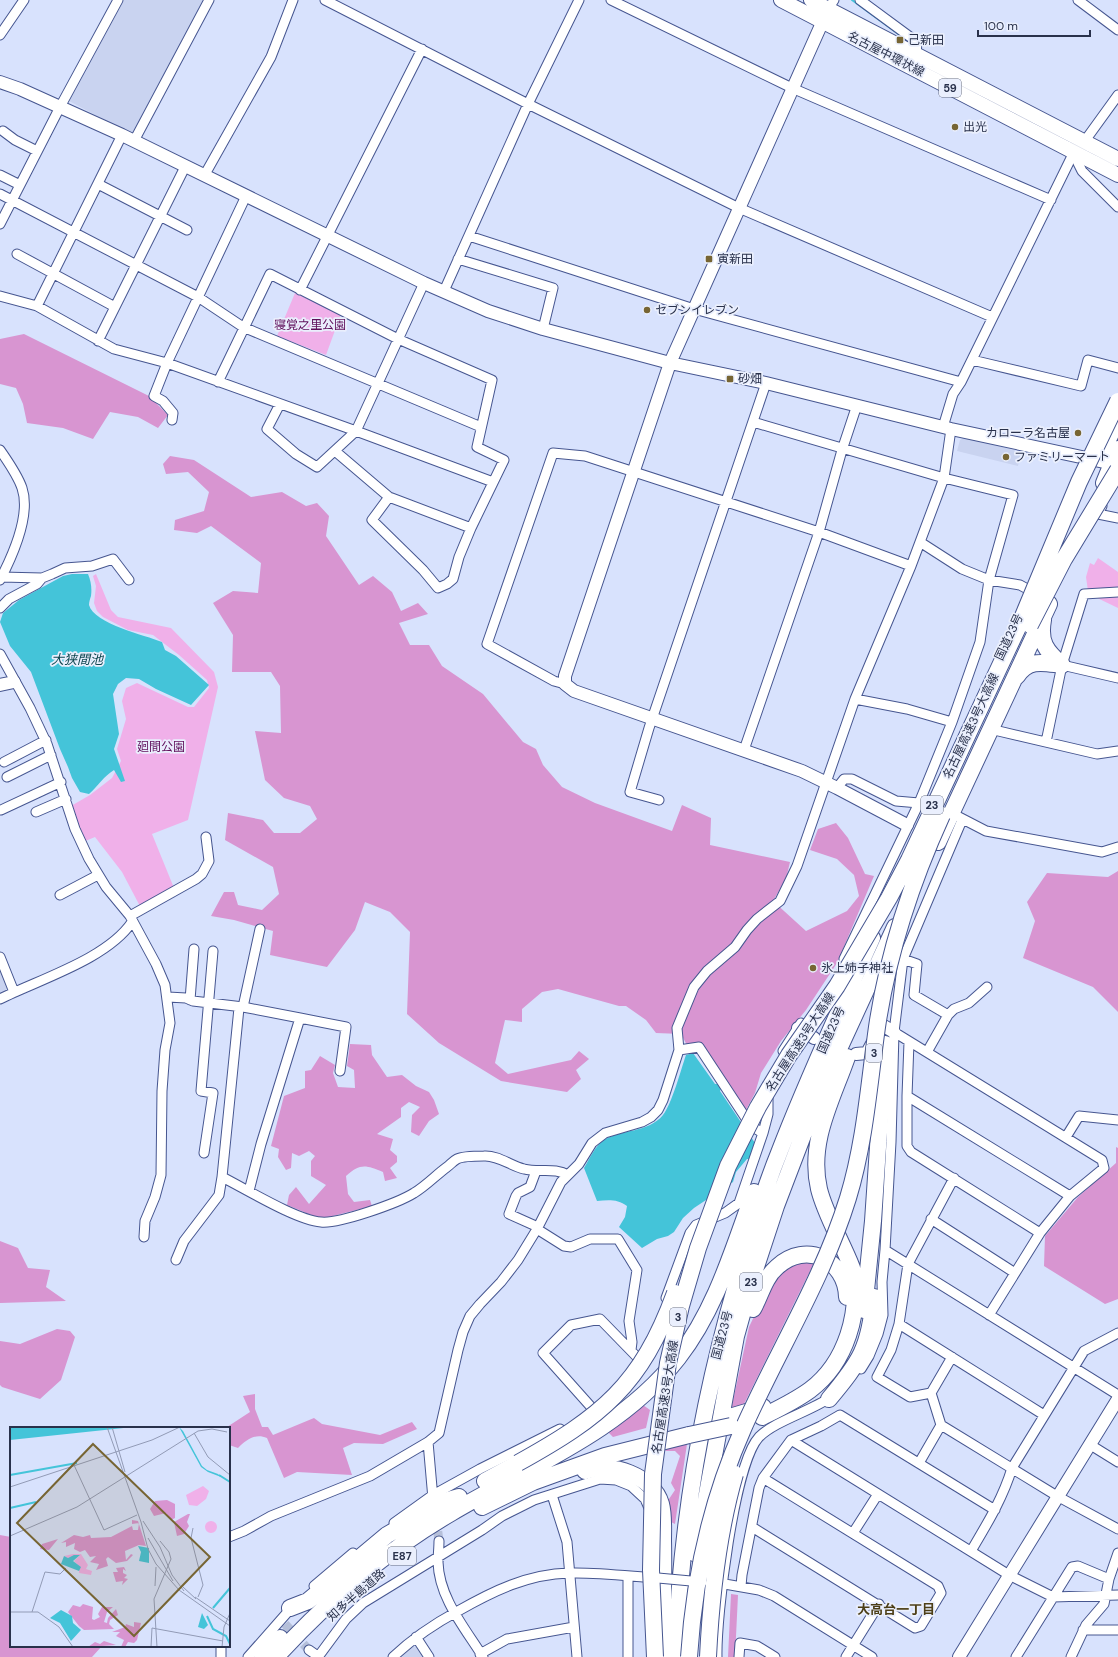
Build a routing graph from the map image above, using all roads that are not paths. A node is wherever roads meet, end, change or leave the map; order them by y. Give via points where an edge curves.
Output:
1 (24, 0) edge
2 (118, 0) edge
3 (209, 0) edge
4 (293, 0) edge
5 (325, 0) edge
6 (579, 0) edge
7 (611, 0) edge
8 (781, 0) edge
9 (811, 0) edge
10 (860, 0) edge
11 (1078, 0) edge
12 (828, 10) edge
13 (1118, 30) edge
14 (0, 35) edge
15 (422, 49) junction
16 (916, 55) junction
17 (0, 82) edge
18 (792, 88) junction
19 (1118, 95) edge
20 (528, 104) junction
21 (60, 107) junction
22 (3, 131) dead end
23 (122, 135) junction
24 (134, 142) junction
25 (1084, 142) junction
26 (37, 151) junction
27 (1077, 154) junction
28 (1118, 159) edge
29 (185, 167) junction
30 (1118, 175) edge
31 (0, 176) edge
32 (204, 176) junction
33 (98, 184) junction
34 (20, 185) junction
35 (0, 194) edge
36 (246, 196) junction
37 (12, 199) junction
38 (1050, 200) junction
39 (739, 208) junction
40 (1118, 208) edge
41 (160, 216) junction
42 (0, 224) edge
43 (187, 230) dead end
44 (74, 232) junction
45 (328, 235) junction
46 (468, 236) junction
47 (17, 254) dead end
48 (458, 259) junction
49 (136, 265) junction
50 (53, 274) junction
51 (424, 283) junction
52 (300, 290) junction
53 (444, 291) junction
54 (0, 296) edge
55 (198, 297) junction
56 (37, 306) junction
57 (115, 307) junction
58 (694, 309) junction
59 (992, 317) junction
60 (243, 327) junction
61 (543, 329) junction
62 (398, 339) junction
63 (98, 341) junction
64 (972, 360) junction
65 (166, 363) junction
66 (670, 363) junction
67 (1118, 368) edge
68 (218, 382) junction
69 (377, 382) junction
70 (961, 382) junction
71 (766, 383) junction
72 (1118, 401) edge
73 (280, 404) junction
74 (857, 405) junction
75 (1118, 406) edge
76 (172, 420) dead end
77 (1118, 420) edge
78 (753, 422) junction
79 (481, 427) junction
80 (947, 428) junction
81 (356, 431) junction
82 (0, 450) edge
83 (842, 450) junction
84 (335, 451) junction
85 (1096, 460) junction
86 (1116, 460) edge
87 (633, 471) junction
88 (944, 478) junction
89 (493, 482) junction
90 (389, 497) junction
91 (727, 501) junction
92 (1118, 518) edge
93 (471, 528) junction
94 (819, 532) junction
95 (920, 542) junction
96 (911, 566) junction
97 (1, 578) edge
98 (42, 578) junction
99 (129, 580) dead end
100 (989, 580) junction
101 (1031, 591) junction
102 (1118, 592) edge
103 (0, 608) edge
104 (1045, 612) junction
105 (0, 654) edge
106 (1062, 665) junction
107 (1118, 678) edge
108 (14, 682) junction
109 (565, 684) junction
110 (0, 685) edge
111 (1010, 687) junction
112 (855, 700) junction
113 (653, 718) junction
114 (952, 722) junction
115 (990, 729) junction
116 (46, 740) junction
117 (1046, 742) junction
118 (744, 750) junction
119 (1118, 751) edge
120 (51, 755) junction
121 (4, 762) dead end
122 (7, 777) dead end
123 (61, 782) junction
124 (832, 786) junction
125 (66, 799) junction
126 (658, 800) dead end
127 (919, 803) junction
128 (1, 810) dead end
129 (36, 812) dead end
130 (957, 816) junction
131 (907, 826) junction
132 (206, 837) dead end
133 (1118, 847) edge
134 (98, 875) junction
135 (60, 895) dead end
136 (131, 919) junction
137 (260, 929) dead end
138 (890, 943) junction
139 (194, 949) dead end
140 (213, 951) dead end
141 (0, 957) edge
142 (903, 959) junction
143 (987, 987) dead end
144 (14, 992) junction
145 (168, 997) junction
146 (0, 999) edge
147 (190, 1000) junction
148 (208, 1002) junction
149 (241, 1008) junction
150 (948, 1015) junction
151 (300, 1018) junction
152 (798, 1028) junction
153 (894, 1032) junction
154 (814, 1038) dead end
155 (909, 1042) junction
156 (679, 1050) junction
157 (927, 1052) junction
158 (856, 1054) dead end
159 (340, 1071) dead end
160 (907, 1096) junction
161 (1118, 1120) edge
162 (764, 1133) junction
163 (1066, 1137) junction
164 (204, 1153) dead end
165 (778, 1154) junction
166 (728, 1166) junction
167 (536, 1171) junction
168 (568, 1175) junction
169 (222, 1177) junction
170 (954, 1178) junction
171 (249, 1190) junction
172 (1070, 1196) junction
173 (931, 1219) junction
174 (876, 1223) junction
175 (538, 1228) junction
176 (1040, 1233) junction
177 (144, 1237) dead end
178 (886, 1250) junction
179 (176, 1260) dead end
180 (908, 1264) junction
181 (1015, 1273) junction
182 (989, 1315) junction
183 (899, 1324) junction
184 (1118, 1333) edge
185 (736, 1336) junction
186 (631, 1350) junction
187 (952, 1357) junction
188 (638, 1358) junction
189 (1074, 1368) junction
190 (770, 1372) junction
191 (931, 1393) junction
192 (1118, 1395) edge
193 (829, 1399) junction
194 (1118, 1399) edge
195 (592, 1408) junction
196 (1044, 1415) junction
197 (762, 1417) junction
198 (732, 1421) junction
199 (941, 1425) junction
200 (691, 1431) junction
201 (791, 1440) junction
202 (428, 1442) junction
203 (1089, 1444) junction
204 (1118, 1462) edge
205 (919, 1463) junction
206 (1012, 1468) junction
207 (653, 1474) junction
208 (763, 1478) junction
209 (508, 1481) junction
210 (533, 1482) junction
211 (878, 1494) junction
212 (552, 1495) junction
213 (1057, 1496) junction
214 (433, 1497) junction
215 (459, 1497) junction
216 (995, 1510) junction
217 (752, 1527) junction
218 (1118, 1529) edge
219 (853, 1533) junction
220 (230, 1537) edge
221 (439, 1541) tunnel mouth
222 (971, 1551) junction
223 (1118, 1553) edge
224 (439, 1556) junction
225 (570, 1573) junction
226 (1009, 1575) junction
227 (628, 1576) junction
228 (656, 1578) junction
229 (1108, 1579) junction
230 (721, 1583) junction
231 (741, 1586) junction
232 (1107, 1594) junction
233 (1118, 1595) edge
234 (1053, 1597) junction
235 (879, 1604) junction
236 (454, 1613) junction
237 (285, 1617) junction
238 (574, 1627) junction
239 (1083, 1630) junction
240 (1118, 1630) edge
241 (416, 1637) junction
242 (854, 1645) junction
243 (1075, 1647) junction
244 (309, 1650) tunnel mouth
245 (482, 1655) edge
246 (248, 1657) edge
247 (262, 1657) edge
248 (276, 1657) edge
249 (290, 1657) edge
250 (318, 1657) edge
251 (393, 1657) edge
252 (428, 1657) edge
253 (577, 1657) edge
254 (628, 1657) edge
255 (647, 1657) edge
256 (656, 1657) edge
257 (663, 1657) edge
258 (676, 1657) edge
259 (689, 1657) edge
260 (694, 1657) edge
261 (708, 1657) edge
262 (717, 1657) edge
263 (739, 1657) edge
264 (776, 1657) edge
265 (846, 1657) edge
266 (872, 1657) edge
267 (959, 1657) edge
268 (1016, 1657) edge
269 (1071, 1657) edge
270 (1077, 1657) edge

1 - 14 street
2 - 21 street
3 - 24 street
4 - 32 street via 271,57
5 - 15 street
6 - 20 street
7 - 18 street
8 - 12 main road, 名古屋中環状線 / 59
9 - 12 main road, 名古屋中環状線 / 59
10 - 16 street via 917,42
11 - 13 street
12 - 16 main road, 名古屋中環状線 / 59
12 - 18 street
12 - 27 main road, 名古屋中環状線 / 59
15 - 20 street
15 - 45 street
16 - 25 main road, 名古屋中環状線 / 59
17 - 21 street
18 - 38 street
18 - 39 street
19 - 25 street
20 - 39 street
20 - 46 street
21 - 23 street
21 - 26 street
22 - 26 street
23 - 24 street
23 - 33 street
24 - 29 street
25 - 28 main road, 名古屋中環状線 / 59
26 - 34 street
27 - 30 main road, 名古屋中環状線 / 59
27 - 38 street
27 - 40 street via 1082,171
29 - 32 street
29 - 41 street
31 - 34 street
32 - 36 street
33 - 41 street
33 - 44 street
34 - 37 street
35 - 37 street
36 - 45 street
36 - 55 street
37 - 42 street
37 - 44 street
38 - 59 street
39 - 58 street
39 - 59 street
41 - 43 street
41 - 49 street
44 - 49 street
44 - 50 street
45 - 51 street
45 - 52 street
46 - 48 street
46 - 58 street
47 - 50 street
48 - 53 street
48 - 61 street via 554,288
49 - 55 street
49 - 57 street
50 - 56 street
50 - 57 street
51 - 53 street
51 - 62 street
52 - 60 street via 270,274
52 - 62 street
53 - 61 street via 488,311
54 - 56 street
55 - 60 street
55 - 65 street
56 - 63 street
57 - 63 street
58 - 66 street
58 - 70 street
59 - 64 street
60 - 68 street
60 - 69 street
61 - 66 street
62 - 69 street
62 - 79 street via 492,380
63 - 65 street via 114,349
64 - 67 street via 1081,386 1088,360
64 - 70 street
65 - 68 street
65 - 76 street via 154,396 163,401 173,413
66 - 71 street
66 - 87 street
68 - 73 street
69 - 79 street
69 - 81 street
70 - 80 street via 953,394
71 - 74 street
71 - 78 street
72 - 166 highway, 名古屋高速3号大高線 / 3, bridge via 1079,482 1021,621 909,860 837,986 773,1080
73 - 81 street
73 - 84 street via 267,429 296,454 317,467
74 - 80 street
74 - 83 street
75 - 85 highway, 23 via 1099,443
77 - 86 highway, 国道23号 / 23
78 - 83 street
78 - 91 street
79 - 89 street via 478,447 504,460
80 - 85 street
80 - 88 street
81 - 84 street
81 - 89 street
82 - 97 street via 22,487 24,500 23,518 16,546
83 - 88 street
83 - 94 street
84 - 90 street
85 - 86 highway, 国道23号 / 23
85 - 101 highway, 国道23号 / 23
86 - 92 street via 1098,514
86 - 104 highway, 国道23号 / 23
86 - 138 highway, 名古屋高速3号大高線 / 3, bridge via 1030,626 926,850
87 - 91 street
87 - 109 street via 565,676
87 - 109 street via 585,456 553,453 487,644 554,681
88 - 95 street
88 - 100 street via 1013,495
89 - 93 street
90 - 93 street
90 - 93 street via 372,520 424,570 438,588 453,579
91 - 94 street
91 - 113 street
94 - 96 street
94 - 118 street
95 - 96 street
95 - 100 street via 962,569
96 - 112 street
97 - 98 street
98 - 99 street via 66,568 92,566 113,559
98 - 103 street via 37,584 9,599
100 - 101 street via 1020,585
100 - 114 street via 980,642
101 - 165 highway, 国道23号 / 23 via 906,861
102 - 106 street via 1084,594
104 - 106 highway via 1041,632 1044,646
104 - 111 highway, 国道23号 / 23
105 - 108 street
106 - 107 street
106 - 111 highway via 1030,663 1021,669
106 - 117 street
108 - 110 street
108 - 116 street
109 - 113 street via 574,691
111 - 115 highway, 国道23号 / 23
112 - 114 street via 907,709
112 - 124 street
113 - 118 street
113 - 126 street via 630,792
114 - 127 street
115 - 117 street
115 - 130 highway, 国道23号 / 23
116 - 120 street
116 - 121 street
117 - 119 street via 1097,754
118 - 124 street via 802,771
120 - 122 street
120 - 123 street
123 - 125 street
123 - 128 street
124 - 127 street via 844,779 852,779 896,801
124 - 131 street
124 - 156 street via 780,901 757,918 735,947 707,971 694,987 677,1028
125 - 129 street
125 - 134 street via 75,829
127 - 131 street
130 - 133 street via 986,831 1102,852
130 - 138 highway, 国道23号 / 23
130 - 142 street
131 - 152 street via 835,977
132 - 136 street via 209,861 202,874
134 - 135 street
134 - 136 street
136 - 144 street via 129,927 91,957
136 - 145 street via 156,964
137 - 149 street via 248,994
138 - 174 highway, bridge via 896,964 885,1044
138 - 185 highway, 国道23号 / 23 via 833,1062 779,1199
138 - 190 highway, 名古屋高速3号大高線 / 3, bridge via 866,1118 848,1198 820,1271
138 - 197 highway via 824,1120 815,1155 819,1190 854,1273 854,1318 842,1351 820,1381 810,1390
139 - 147 street
140 - 148 street
141 - 144 street
142 - 150 street via 917,964 914,995
142 - 153 street
143 - 150 street via 969,1003 954,1009
144 - 146 street
145 - 147 street
145 - 177 street via 170,1023 162,1091 161,1175 145,1222
147 - 148 street
148 - 149 street
148 - 164 street via 201,1091 213,1093
149 - 151 street
149 - 169 street
150 - 157 street
151 - 159 street via 346,1026
151 - 171 street
152 - 154 street
152 - 162 street via 768,1081 768,1114
153 - 155 street
153 - 158 street via 882,1024 867,1053
153 - 178 street
155 - 157 street
155 - 160 street
156 - 162 street via 699,1047 751,1126
156 - 168 street via 658,1110 642,1122 605,1133 592,1144
157 - 163 street
160 - 170 street via 907,1146 911,1152
160 - 172 street
161 - 163 street via 1079,1116
162 - 188 street via 739,1203 725,1214 696,1225 690,1233 663,1307
163 - 172 street via 1102,1160 1104,1168
165 - 209 highway via 762,1173 722,1280 706,1315 678,1357 655,1384 609,1422
165 - 258 highway, 国道23号 / 23 via 748,1241 723,1328 703,1418 689,1495
166 - 207 highway, 名古屋高速3号大高線 / 3, bridge via 698,1248 679,1313 668,1363
166 - 215 highway, bridge via 695,1237 666,1316 639,1368 611,1401 592,1417 571,1432
167 - 168 street via 552,1170
167 - 171 street via 485,1155 457,1159 414,1193 388,1205 353,1216 321,1222 303,1217
167 - 175 street via 530,1187 516,1196 509,1214
168 - 175 street via 561,1182
169 - 171 street
169 - 179 street via 218,1195 184,1241
170 - 173 street
170 - 176 street
172 - 176 street
173 - 180 street
173 - 181 street
174 - 193 highway via 872,1316 865,1347 856,1365
174 - 197 highway via 863,1322 850,1358 836,1376 815,1394 784,1412
175 - 186 street via 564,1246 571,1247 590,1239 618,1239 637,1270 629,1321
175 - 202 street via 506,1277 470,1316 458,1350 440,1433
176 - 181 street
178 - 180 street
178 - 193 street via 882,1282 883,1315 878,1334 869,1356 858,1373 846,1387
180 - 182 street
180 - 183 street
181 - 182 street
182 - 189 street
183 - 187 street
183 - 191 street via 891,1350 877,1377 910,1398
184 - 189 street via 1084,1351
185 - 198 highway via 769,1276 787,1259 808,1254 818,1256 835,1266 842,1275 848,1296 845,1322 826,1366 794,1392
185 - 260 highway, 国道23号 / 23 via 694,1564
186 - 188 street
186 - 195 street via 600,1319 571,1325 543,1352
187 - 191 street
187 - 196 street
188 - 195 street via 619,1383
189 - 192 street
189 - 196 street
190 - 259 highway, 名古屋高速3号大高線 / 3, bridge via 735,1448 715,1505 696,1584
190 - 261 highway, bridge via 732,1483 713,1586
191 - 199 street
193 - 230 street via 768,1430 753,1446 735,1508
194 - 203 street
195 - 214 street via 558,1431 480,1469
196 - 206 street
197 - 198 highway
198 - 200 highway, bridge
199 - 205 street
199 - 206 street
200 - 209 highway, E87 via 616,1443 543,1466
200 - 210 highway, E87 via 605,1456
201 - 205 street via 840,1415
201 - 208 street
201 - 211 street
202 - 214 street
202 - 220 street via 370,1476 271,1516
203 - 204 street
203 - 213 street
205 - 216 street
206 - 213 street
206 - 216 street via 1007,1486
207 - 255 highway, bridge via 648,1496 645,1570
207 - 256 highway, 名古屋高速3号大高線 / 3, bridge via 651,1570
208 - 217 street
208 - 219 street
209 - 248 highway, 知多半島道路 / E87 via 452,1512 399,1546 333,1600
210 - 249 highway, 知多半島道路 / E87 via 450,1525 391,1564 321,1625
210 - 257 highway via 561,1479 588,1469 606,1468 635,1474 655,1493 661,1504 662,1520
211 - 219 street
211 - 222 street
212 - 224 street via 534,1500 502,1516
212 - 225 street via 567,1542
212 - 228 street via 600,1479 616,1480 631,1486 646,1499 652,1516
213 - 218 street
213 - 226 street
214 - 237 street via 328,1573
215 - 237 highway via 444,1500 387,1535
215 - 247 highway via 395,1539 348,1575 292,1625
216 - 222 street
217 - 231 street
217 - 235 street
219 - 235 street via 938,1586 941,1593 921,1626 914,1628
221 - 224 street
222 - 226 street
223 - 229 street
224 - 236 street via 442,1584
224 - 250 street via 363,1603 346,1619
225 - 227 street
225 - 236 street via 540,1576 513,1583
225 - 238 street
226 - 234 street
226 - 267 street
227 - 228 street
227 - 254 street
228 - 230 street, bridge
228 - 256 street
229 - 232 street
229 - 234 street via 1078,1566 1072,1567
230 - 231 street
230 - 262 street
231 - 242 street via 774,1596
232 - 233 street
232 - 234 street
232 - 239 street via 1104,1604
234 - 268 street
235 - 242 street
236 - 241 street
236 - 245 street
237 - 246 street
238 - 245 street via 507,1639
238 - 253 street
239 - 240 street
239 - 243 street
241 - 251 street
241 - 252 street
242 - 265 street
242 - 266 street
243 - 269 street
243 - 270 street
244 - 250 street
263 - 264 street via 740,1644 757,1646

